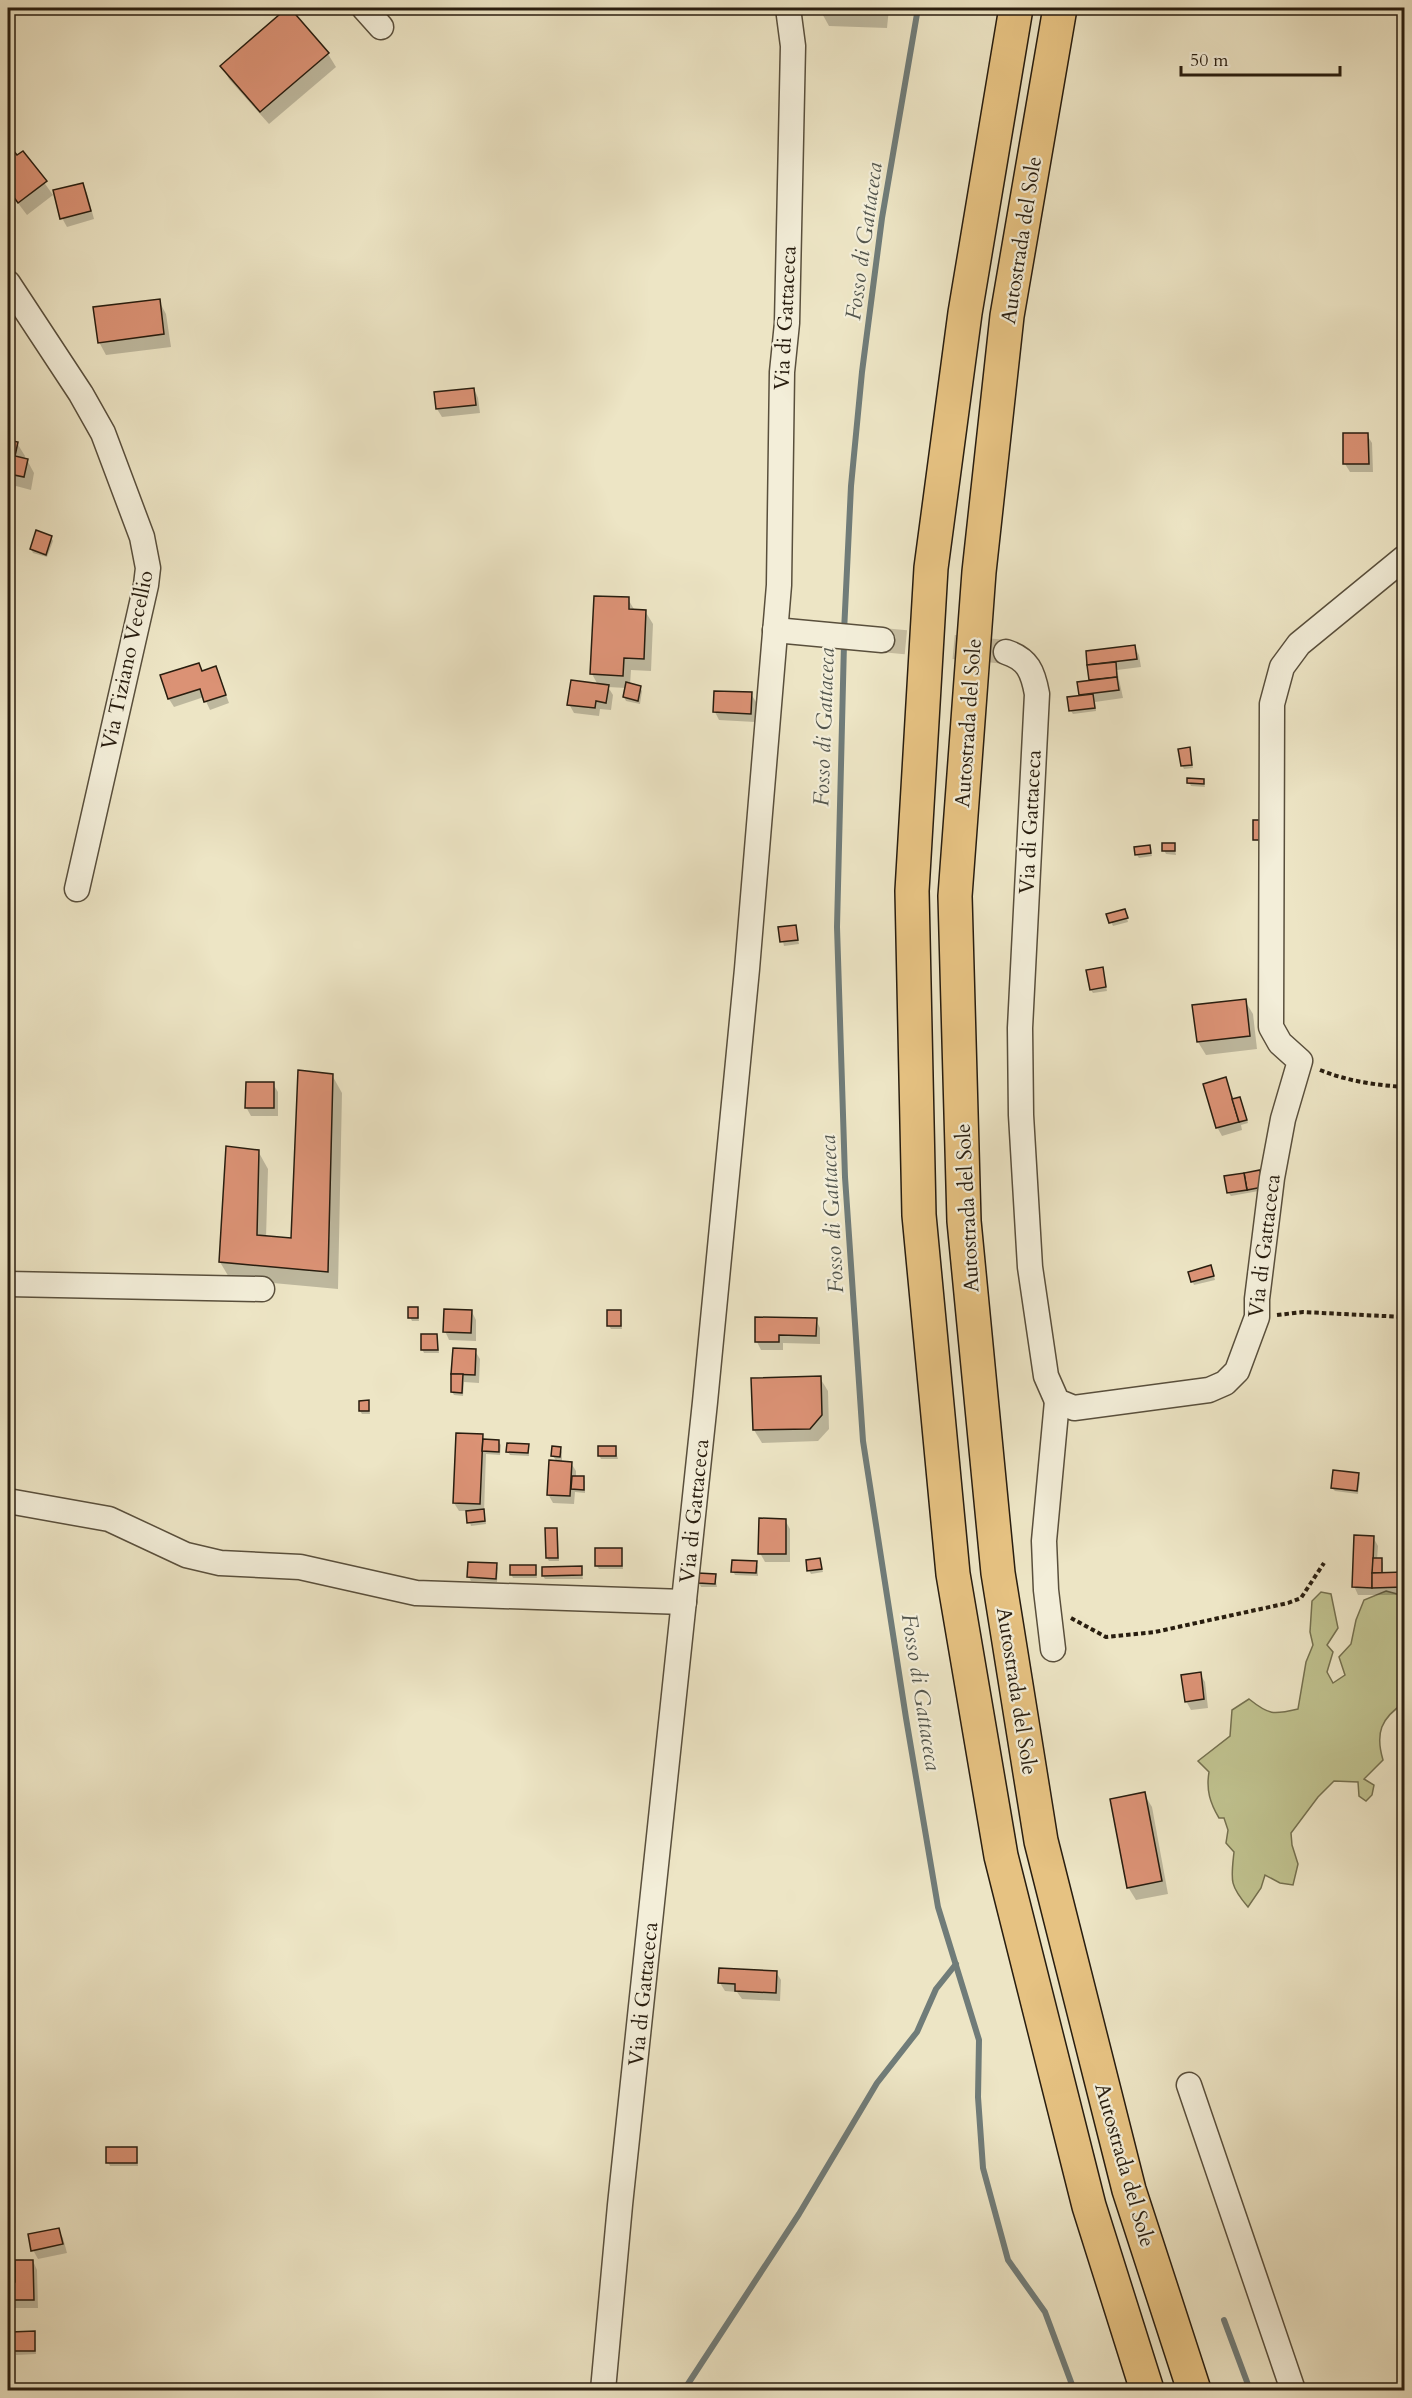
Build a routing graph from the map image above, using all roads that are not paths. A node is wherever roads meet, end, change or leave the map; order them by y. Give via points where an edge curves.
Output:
1 (364, 8) edge
2 (788, 8) edge
3 (1016, 8) edge
4 (1060, 8) edge
5 (381, 27) dead end
6 (8, 283) edge
7 (1404, 558) edge
8 (775, 630) junction
9 (882, 640) tunnel mouth
10 (1006, 652) tunnel mouth
11 (76, 889) dead end
12 (8, 1284) edge
13 (262, 1289) dead end
14 (1057, 1401) junction
15 (8, 1501) edge
16 (684, 1602) junction
17 (1053, 1649) dead end
18 (1189, 2085) dead end
19 (603, 2391) edge
20 (1147, 2391) edge
21 (1194, 2391) edge
22 (1293, 2391) edge

1 - 5 street
2 - 8 street, Via di Gattaceca via 793,46
3 - 20 highway, Autostrada del Sole via 965,313 931,568 912,891 919,1215 953,1574 1001,1856 1089,2206
4 - 21 highway, Autostrada del Sole via 1007,316 979,572 956,896 964,1221 998,1573 1041,1840 1129,2190
6 - 11 street, Via Tiziano Vecellio via 96,419 138,524 148,568
7 - 14 street, Via di Gattaceca via 1299,644 1281,667 1272,704 1271,1027 1280,1043 1300,1061 1282,1119 1272,1178 1257,1317 1238,1371 1209,1390 1074,1408
8 - 9 street
8 - 16 street, Via di Gattaceca via 747,969
10 - 14 street, Via di Gattaceca via 1029,665 1037,694 1020,1028 1021,1115 1030,1267 1046,1376
12 - 13 street
14 - 17 street via 1044,1541
15 - 16 street via 109,1519 186,1555 220,1563 300,1567 416,1593
16 - 19 street, Via di Gattaceca
18 - 22 street

